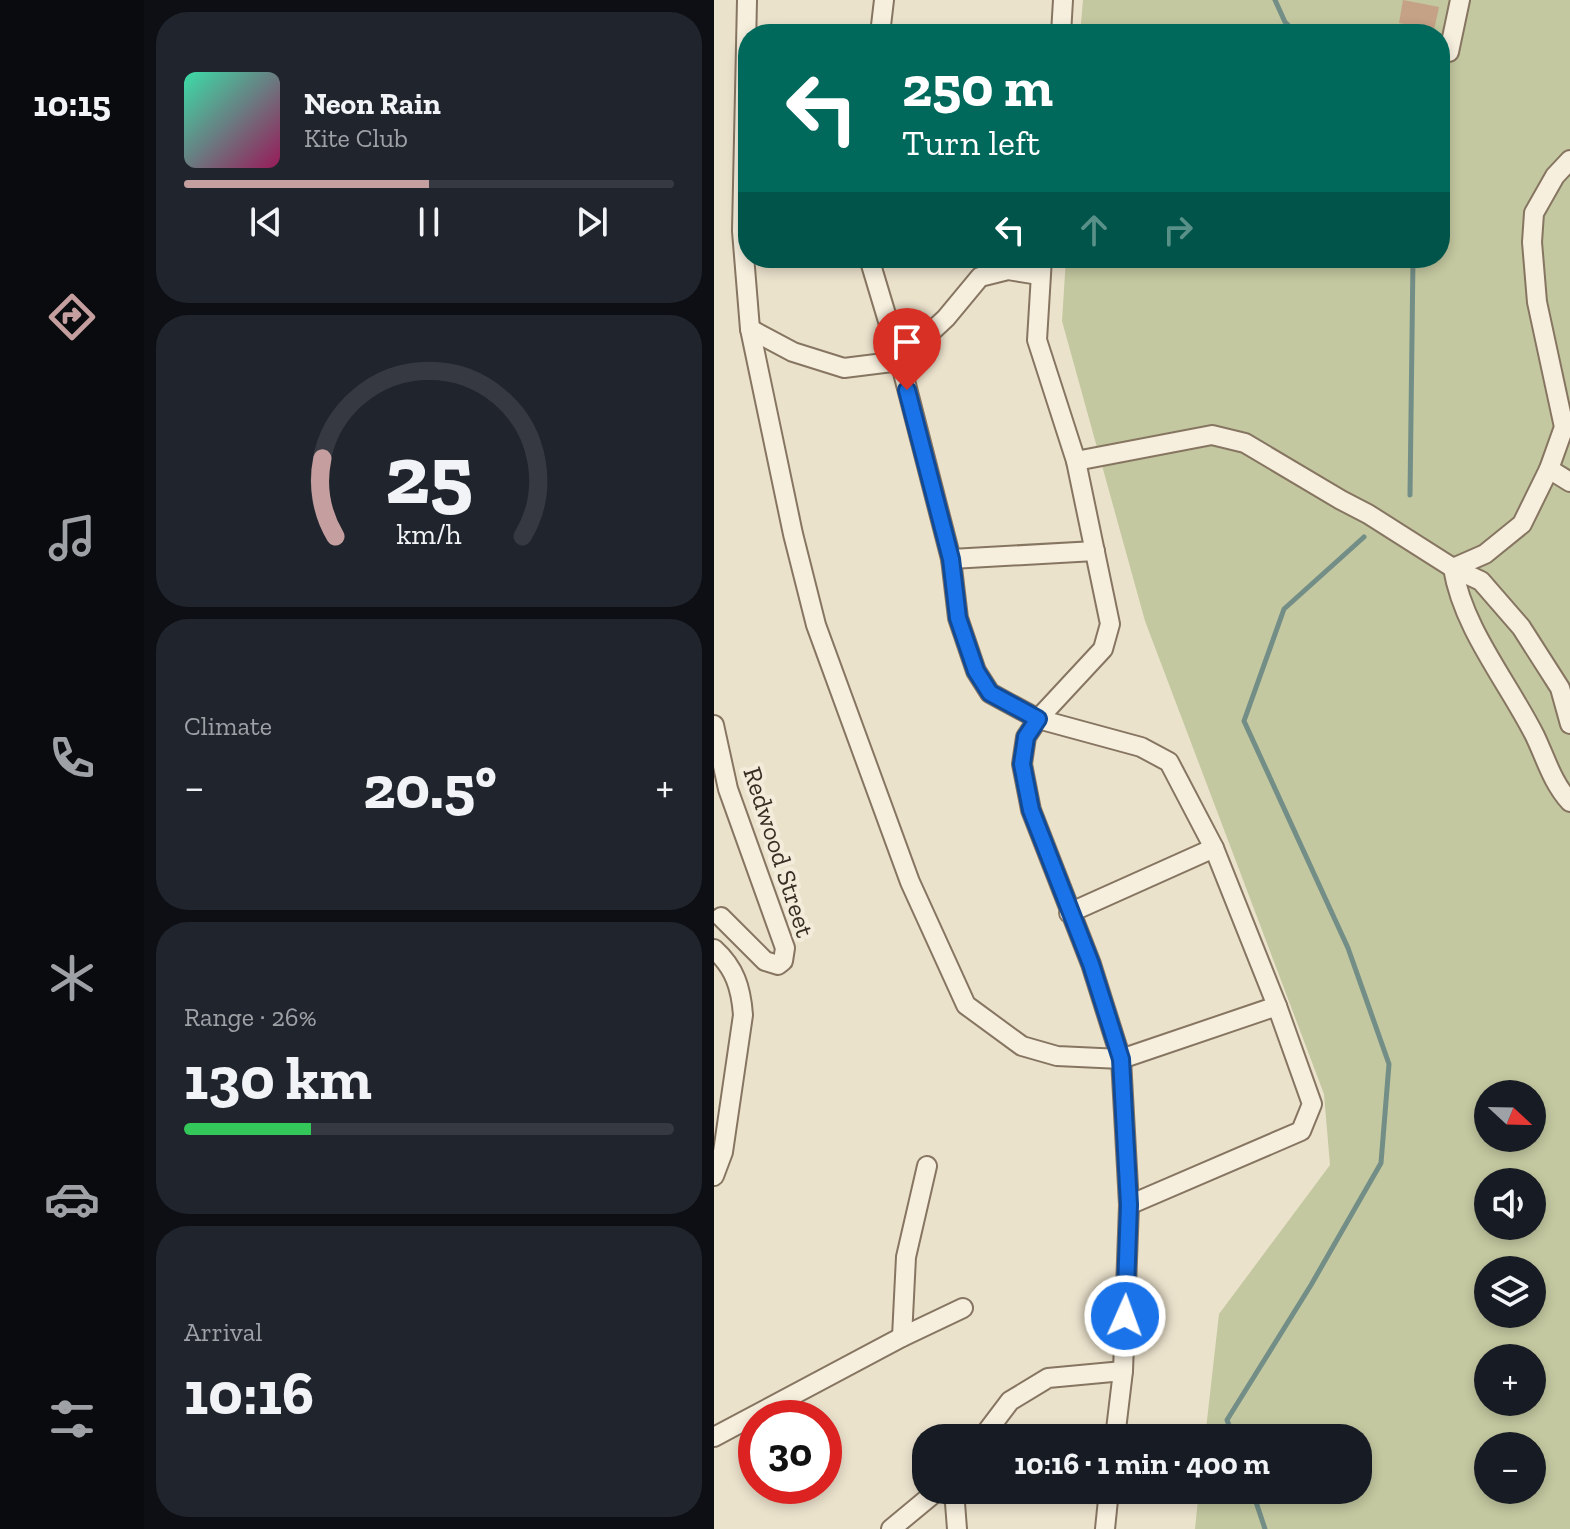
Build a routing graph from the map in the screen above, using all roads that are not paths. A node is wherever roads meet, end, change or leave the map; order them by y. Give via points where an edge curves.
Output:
1 (747, 0) edge
2 (884, 0) edge
3 (1063, 0) edge
4 (1460, 0) edge
5 (746, 24) edge
6 (881, 24) edge
7 (1062, 24) edge
8 (1450, 47) edge
9 (1570, 160) edge
10 (745, 268) edge
11 (872, 268) edge
12 (1024, 268) edge
13 (1040, 268) edge
14 (750, 329) junction
15 (900, 361) junction
16 (1076, 461) junction
17 (1549, 469) junction
18 (1570, 482) edge
19 (1095, 551) junction
20 (951, 559) junction
21 (1453, 568) junction
22 (1038, 719) junction
23 (1570, 724) edge
24 (714, 725) edge
25 (1570, 802) edge
26 (1214, 848) junction
27 (1069, 913) junction
28 (721, 917) dead end
29 (714, 949) edge
30 (1277, 1006) junction
31 (1121, 1059) junction
32 (927, 1166) dead end
33 (714, 1176) edge
34 (1129, 1205) junction
35 (963, 1308) dead end
36 (902, 1337) junction
37 (1123, 1371) junction
38 (993, 1424) edge
39 (1117, 1424) edge
40 (714, 1437) edge
41 (921, 1504) edge
42 (955, 1504) edge
43 (1108, 1504) edge
44 (891, 1529) edge
45 (957, 1529) edge
46 (1105, 1529) edge

1 - 5 street
2 - 6 street
3 - 7 street
4 - 8 street
9 - 17 street via 1534,213 1532,242 1537,302 1564,427
10 - 14 street
11 - 15 street
12 - 15 street via 980,277
13 - 16 street via 1037,340
14 - 15 street via 793,352 844,368
14 - 31 street via 816,625 910,882 966,1005 1022,1046 1057,1056
15 - 20 street
16 - 19 street
16 - 21 street via 1212,435 1245,443
17 - 18 street
17 - 21 street via 1522,524 1485,554
19 - 20 street
19 - 22 street via 1110,624 1103,649
20 - 22 street via 958,618 976,671 990,693
21 - 23 street via 1481,581 1521,627 1560,688
21 - 25 street via 1475,628
22 - 26 street via 1141,747 1169,762
22 - 27 street via 1026,737 1022,764 1031,810
24 - 28 street, Redwood Street via 728,789 785,948 783,961 765,961
26 - 27 street
26 - 30 street
27 - 31 street
29 - 33 street via 735,973 743,1015 723,1152
30 - 31 street
30 - 34 street via 1312,1104 1301,1131
31 - 34 street
32 - 36 street via 906,1257
34 - 37 street
35 - 36 street
36 - 40 street
37 - 38 street via 1048,1378 1010,1401
37 - 39 street
41 - 44 street
42 - 45 street
43 - 46 street

